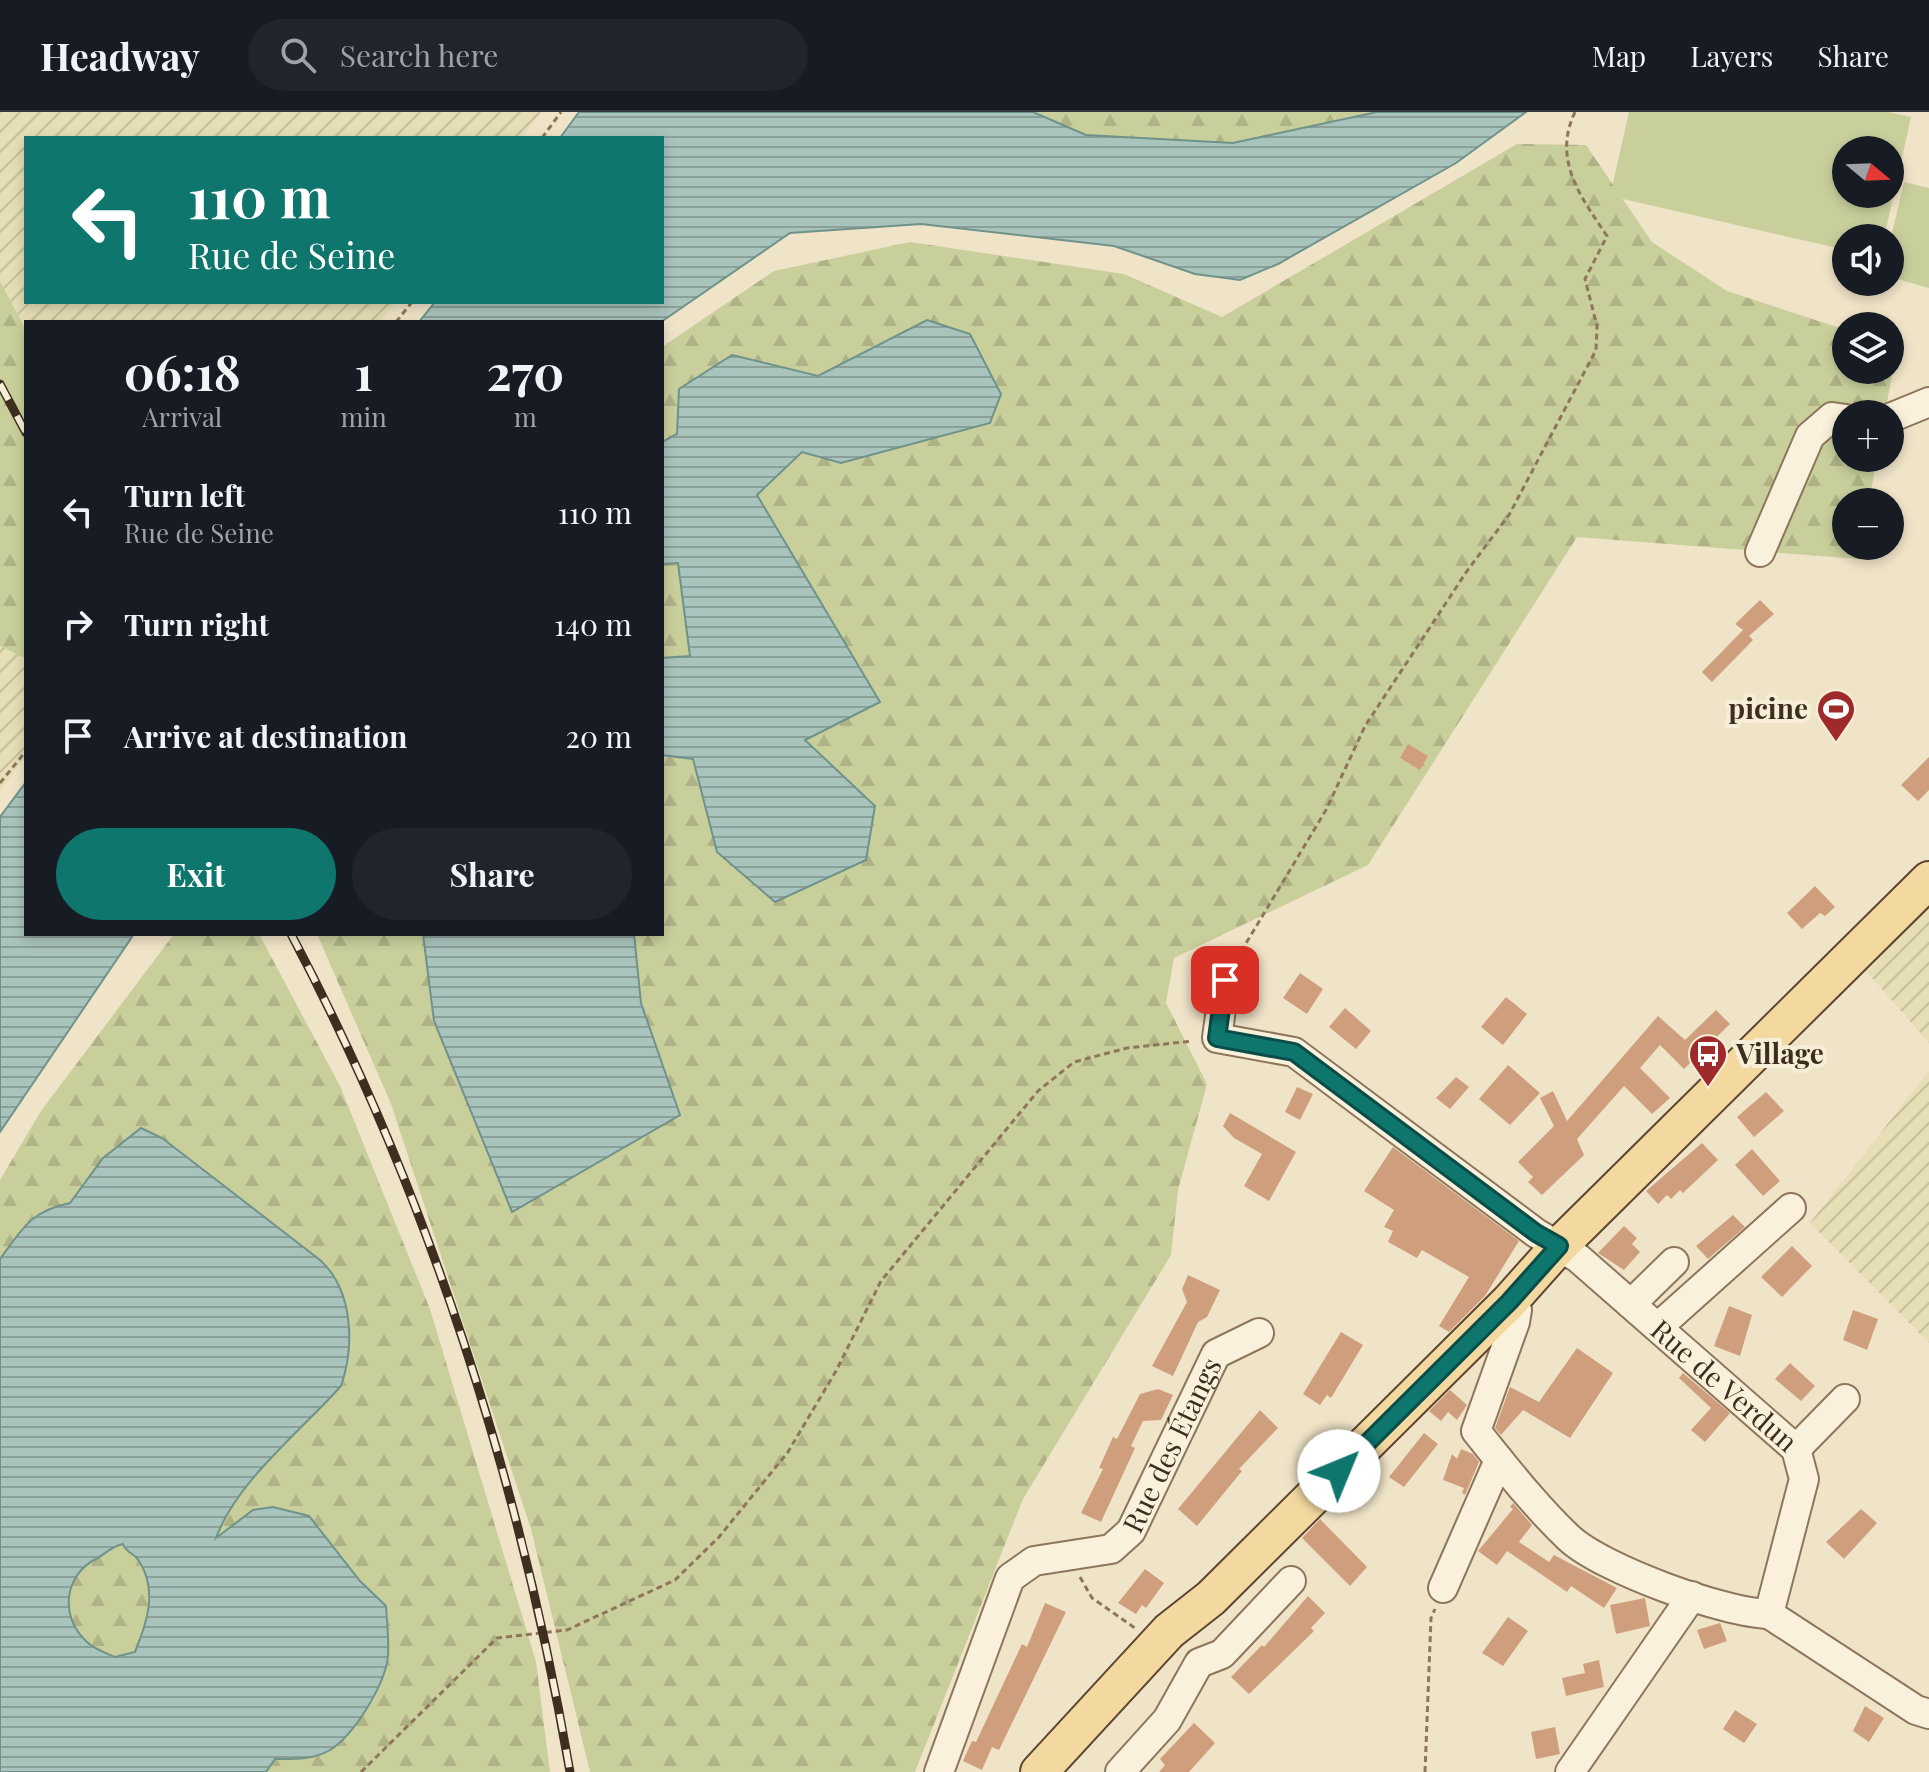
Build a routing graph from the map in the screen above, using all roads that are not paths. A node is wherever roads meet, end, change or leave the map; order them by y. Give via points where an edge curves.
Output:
1 (1929, 402) edge
2 (1904, 412) edge
3 (1832, 417) edge
4 (1760, 552) dead end
5 (1929, 880) edge
6 (1225, 980) road end
7 (1791, 1208) dead end
8 (1559, 1246) junction
9 (1674, 1262) dead end
10 (1509, 1302) junction
11 (1631, 1304) junction
12 (1658, 1327) junction
13 (1259, 1333) dead end
14 (1845, 1399) dead end
15 (1796, 1449) junction
16 (1499, 1460) junction
17 (1291, 1581) dead end
18 (1443, 1588) road end
19 (1692, 1596) junction
20 (1211, 1598) junction
21 (1769, 1614) junction
22 (1929, 1714) edge
23 (939, 1772) edge
24 (1039, 1772) edge
25 (1061, 1772) edge
26 (1120, 1772) edge
27 (1570, 1772) edge

1 - 2 street
3 - 4 street via 1810,436
5 - 8 main road
6 - 8 street, Rue de Verdun via 1217,1038 1294,1052
7 - 12 street
8 - 10 main road
8 - 11 street, Rue de Verdun
9 - 11 street
10 - 16 street via 1517,1310 1515,1322 1476,1431
10 - 20 main road
11 - 12 street, Rue de Verdun
12 - 15 street, Rue de Verdun
13 - 23 street, Rue des Étangs via 1216,1354 1131,1531 1111,1549 1034,1561 1010,1578
14 - 15 street
15 - 21 street, Rue de Verdun via 1804,1479
16 - 18 street
16 - 19 street via 1571,1540 1606,1562
17 - 26 street via 1222,1654 1199,1663 1167,1720
19 - 21 street
19 - 27 street
20 - 24 main road via 1158,1643
20 - 25 main road via 1185,1642
21 - 22 street

